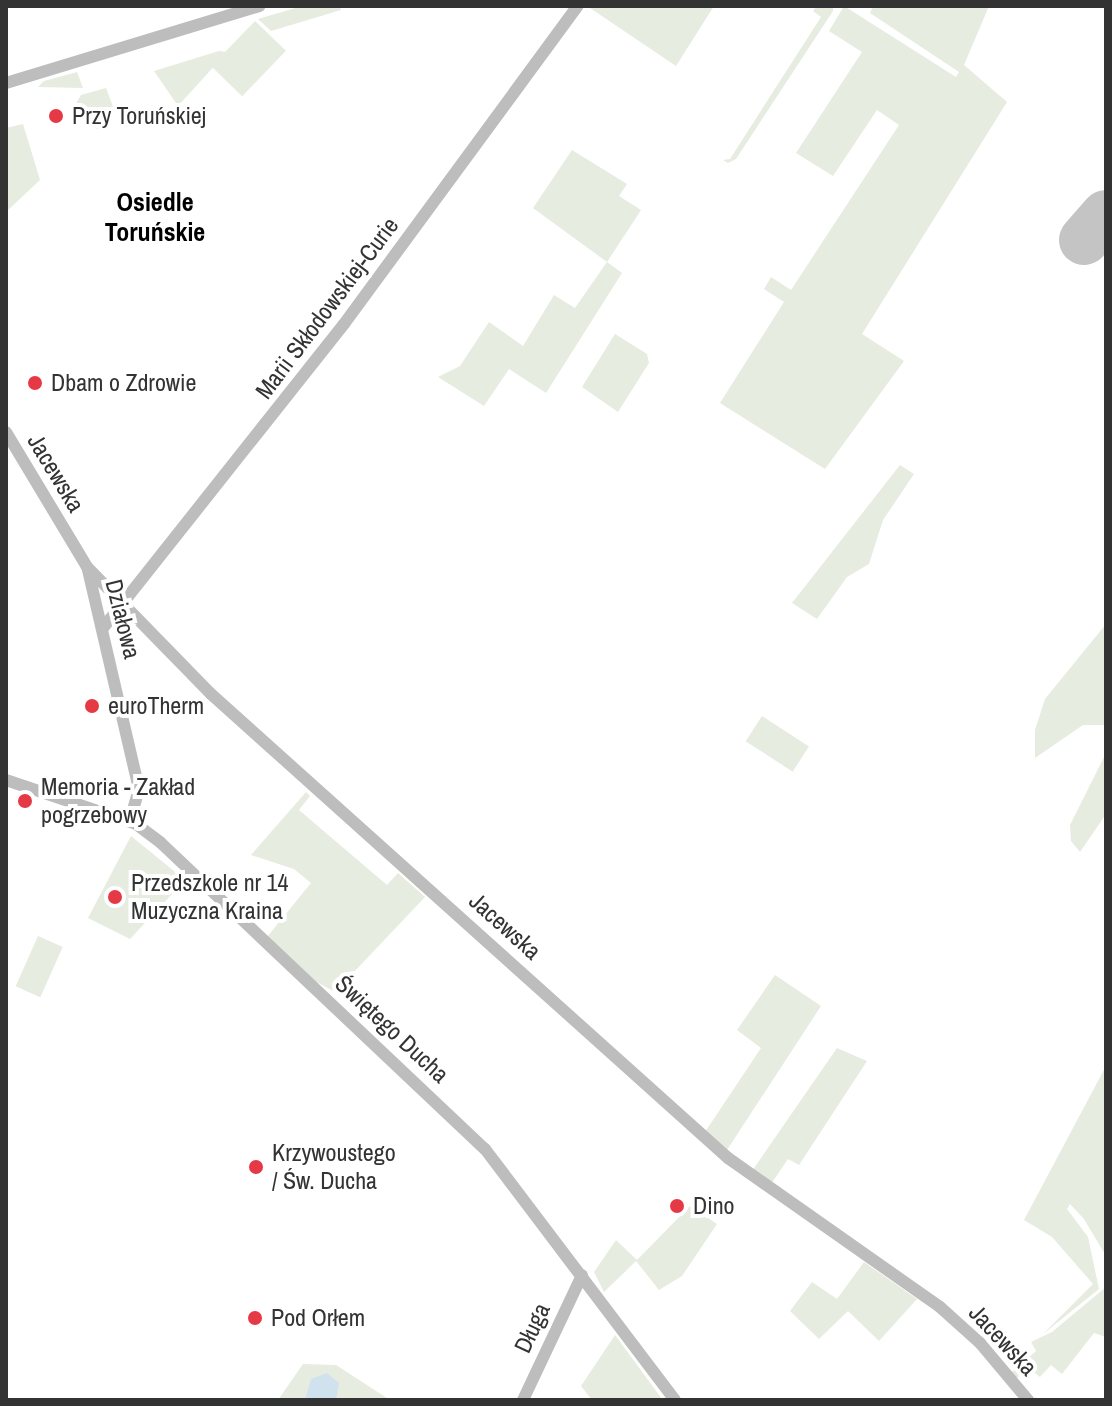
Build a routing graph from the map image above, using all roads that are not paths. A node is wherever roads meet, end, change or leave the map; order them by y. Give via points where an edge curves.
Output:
1 (260, 6) edge
2 (578, 6) edge
3 (12, 76) edge
4 (6, 83) edge
5 (6, 432) edge
6 (87, 567) junction
7 (123, 605) junction
8 (103, 628) junction
9 (6, 780) edge
10 (130, 821) junction
11 (582, 1275) junction
12 (523, 1400) edge
13 (675, 1400) edge
14 (1028, 1400) edge

1 - 3 street
2 - 7 street, Marii Skłodowskiej-Curie via 344,324
3 - 4 street
5 - 6 street, Jacewska
6 - 7 street, Jacewska
6 - 8 street, Działowa
7 - 8 street, Marii Skłodowskiej-Curie
7 - 14 street, Jacewska via 221,703 706,1139 746,1173 940,1307 980,1343
8 - 10 street, Działowa via 139,789
9 - 10 street, Świętego Ducha
10 - 11 street, Świętego Ducha via 161,843 472,1136
11 - 12 street, Długa
11 - 13 street, Świętego Ducha

